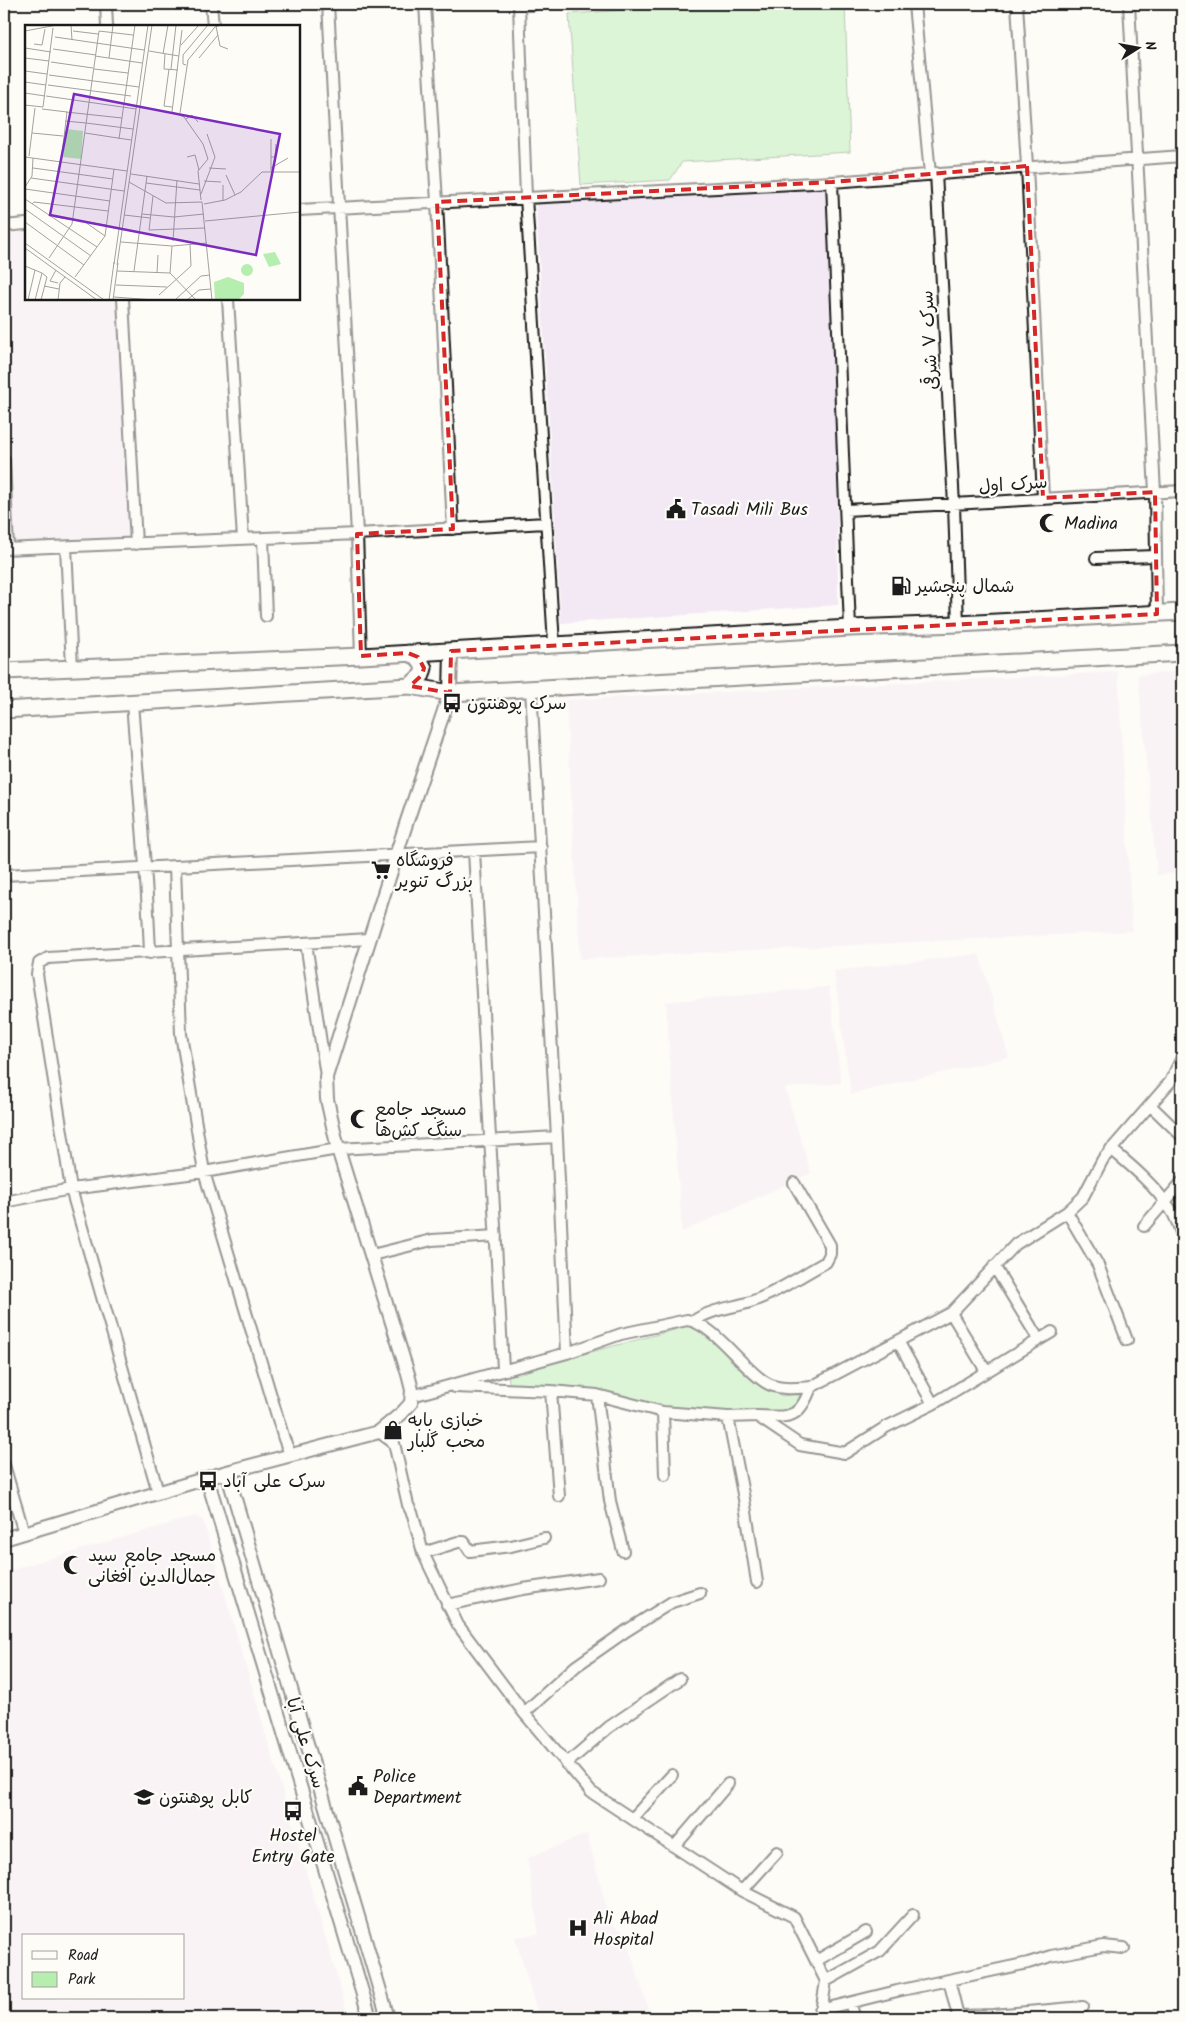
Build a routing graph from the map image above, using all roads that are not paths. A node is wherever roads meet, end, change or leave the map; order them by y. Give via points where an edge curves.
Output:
1 (106, 4) edge
2 (212, 4) edge
3 (328, 4) edge
4 (425, 4) edge
5 (524, 4) edge
6 (914, 4) edge
7 (1017, 4) edge
8 (1129, 4) edge
9 (107, 25) edge
10 (213, 25) edge
11 (1182, 156) edge
12 (1137, 158) junction
13 (1027, 166) junction
14 (933, 174) junction
15 (832, 182) junction
16 (526, 196) junction
17 (437, 202) junction
18 (339, 207) junction
19 (300, 210) edge
20 (25, 224) edge
21 (4, 226) edge
22 (123, 300) edge
23 (228, 300) edge
24 (4, 460) edge
25 (1182, 491) edge
26 (1155, 492) junction
27 (1043, 498) junction
28 (954, 505) junction
29 (846, 510) junction
30 (546, 523) junction
31 (453, 528) junction
32 (358, 534) junction
33 (263, 538) junction
34 (243, 540) junction
35 (136, 544) junction
36 (66, 547) junction
37 (6, 549) edge
38 (1156, 556) junction
39 (1096, 558) dead end
40 (1182, 612) edge
41 (1157, 614) junction
42 (266, 616) dead end
43 (958, 624) junction
44 (850, 628) junction
45 (554, 644) junction
46 (452, 651) junction
47 (408, 653) junction
48 (1182, 653) edge
49 (361, 656) junction
50 (72, 667) junction
51 (4, 671) edge
52 (410, 686) junction
53 (530, 689) junction
54 (450, 693) junction
55 (132, 702) junction
56 (4, 710) edge
57 (541, 847) junction
58 (474, 851) junction
59 (397, 855) junction
60 (175, 866) junction
61 (146, 868) junction
62 (4, 874) edge
63 (369, 939) junction
64 (306, 943) junction
65 (179, 950) junction
66 (150, 953) junction
67 (1182, 1058) edge
68 (326, 1077) junction
69 (1150, 1105) junction
70 (1182, 1136) edge
71 (558, 1137) junction
72 (489, 1141) junction
73 (338, 1149) junction
74 (1111, 1149) junction
75 (204, 1172) junction
76 (1182, 1182) edge
77 (794, 1183) dead end
78 (71, 1189) junction
79 (1165, 1201) junction
80 (4, 1202) edge
81 (1066, 1212) junction
82 (1144, 1226) dead end
83 (1182, 1235) edge
84 (496, 1236) junction
85 (372, 1255) junction
86 (994, 1266) junction
87 (950, 1313) junction
88 (699, 1318) junction
89 (1052, 1332) dead end
90 (1039, 1340) junction
91 (1128, 1340) dead end
92 (898, 1341) junction
93 (567, 1353) junction
94 (503, 1369) junction
95 (986, 1371) junction
96 (446, 1386) junction
97 (812, 1387) junction
98 (551, 1391) junction
99 (597, 1395) junction
100 (412, 1396) junction
101 (933, 1404) junction
102 (663, 1412) junction
103 (757, 1416) junction
104 (728, 1417) junction
105 (379, 1432) junction
106 (291, 1456) junction
107 (4, 1464) edge
108 (227, 1472) junction
109 (665, 1475) dead end
110 (207, 1478) junction
111 (158, 1492) junction
112 (559, 1496) dead end
113 (24, 1533) junction
114 (544, 1538) dead end
115 (4, 1539) edge
116 (623, 1551) dead end
117 (423, 1554) junction
118 (599, 1578) dead end
119 (757, 1582) dead end
120 (700, 1593) dead end
121 (447, 1605) junction
122 (680, 1679) dead end
123 (524, 1713) junction
124 (566, 1764) junction
125 (672, 1775) dead end
126 (728, 1784) dead end
127 (322, 1794) junction
128 (305, 1799) junction
129 (633, 1818) junction
130 (675, 1846) junction
131 (777, 1852) dead end
132 (742, 1890) junction
133 (914, 1915) dead end
134 (866, 1932) dead end
135 (1124, 1948) dead end
136 (816, 1961) junction
137 (949, 1980) junction
138 (826, 1981) junction
139 (850, 2003) junction
140 (1083, 2007) dead end
141 (820, 2014) edge
142 (1023, 2016) edge
143 (370, 2018) edge
144 (388, 2018) edge
145 (855, 2018) edge

1 - 9 street
2 - 10 street
3 - 18 street
4 - 17 street
5 - 16 street
6 - 14 street, سرک ۷ شرقی
7 - 13 street
8 - 12 street
11 - 12 street
12 - 13 street
12 - 26 street
13 - 14 street
13 - 27 street
14 - 15 street
14 - 28 street, سرک ۷ شرقی
15 - 16 street
15 - 29 street
16 - 17 street
16 - 30 street
17 - 18 street
17 - 31 street
18 - 19 street
18 - 32 street
20 - 21 street
22 - 35 street
23 - 34 street
24 - 37 street
25 - 26 street, سرک‌ اول
26 - 27 street, سرک‌ اول
26 - 38 street
27 - 28 street, سرک‌ اول
28 - 29 street, سرک‌ اول
28 - 43 street, سرک ۷ شرقی
29 - 44 street
30 - 31 street
30 - 45 street
31 - 32 street
32 - 33 street
32 - 49 street
33 - 34 street
33 - 42 street
34 - 35 street
35 - 36 street
36 - 37 street
36 - 50 street
38 - 39 street
38 - 41 street
40 - 41 main road
41 - 43 main road
43 - 44 main road
44 - 45 main road
45 - 46 main road
46 - 47 main road
46 - 54 street
47 - 49 main road
47 - 52 main road via 418,657 424,668 422,675
48 - 53 main road
49 - 50 main road
50 - 51 main road
52 - 54 main road
52 - 55 main road
53 - 54 main road
53 - 57 street
54 - 59 street
55 - 56 main road
55 - 61 street
57 - 58 street
57 - 71 street
58 - 59 street
58 - 72 street
59 - 60 street
59 - 63 street
60 - 61 street
60 - 65 street
61 - 62 street
61 - 66 street
63 - 64 street
63 - 68 street
64 - 65 street
64 - 68 street
65 - 66 street
65 - 75 street via 181,1034
66 - 78 street via 48,958 40,963 37,974
67 - 69 street via 1170,1082
68 - 73 street via 327,1099
69 - 70 street
69 - 74 street
71 - 72 street
71 - 93 street
72 - 73 street
72 - 84 street
73 - 75 street
73 - 85 street
74 - 79 street via 1140,1173
74 - 81 street via 1083,1197
75 - 78 street
75 - 106 street
76 - 79 street
77 - 88 street via 830,1245 826,1262 755,1300
78 - 80 street
78 - 111 street
79 - 82 street
79 - 83 street via 1173,1211
81 - 86 street via 1016,1244
81 - 91 street via 1098,1265
84 - 85 street via 432,1240
84 - 94 street
85 - 100 street
86 - 87 street
86 - 90 street
87 - 92 street
87 - 95 street
88 - 93 street via 621,1334
88 - 97 street via 766,1383 788,1389
89 - 90 street
90 - 95 street
92 - 97 street
92 - 101 street
93 - 94 street
94 - 96 street
95 - 101 street
96 - 98 street
96 - 100 street
97 - 103 street via 797,1413 784,1417
98 - 99 street
98 - 112 street
99 - 102 street
99 - 116 street via 610,1500
100 - 105 street via 402,1413
101 - 103 street via 886,1427 845,1453 800,1445
102 - 104 street
102 - 109 street
103 - 104 street
104 - 119 street
105 - 106 street
105 - 117 street via 394,1442
106 - 108 street
107 - 113 street
108 - 110 street
108 - 127 street
110 - 111 street
110 - 128 street, سرک علی آبا
111 - 113 street
113 - 115 street
114 - 117 street via 470,1552 464,1542 458,1542
117 - 121 street
118 - 121 street
120 - 123 street via 672,1602 626,1631 576,1666
121 - 123 street via 458,1625
122 - 124 street via 610,1727
123 - 124 street
124 - 129 street via 591,1792
125 - 129 street
126 - 130 street
127 - 128 street
127 - 144 street
128 - 143 street, سرک علی آبا
129 - 130 street
130 - 132 street
131 - 132 street
132 - 136 street via 794,1917
133 - 138 street via 880,1951
134 - 136 street
135 - 137 street via 1103,1946
136 - 138 street
137 - 139 street
137 - 142 street via 959,2015
138 - 141 street
139 - 141 street
139 - 145 street
140 - 142 street

